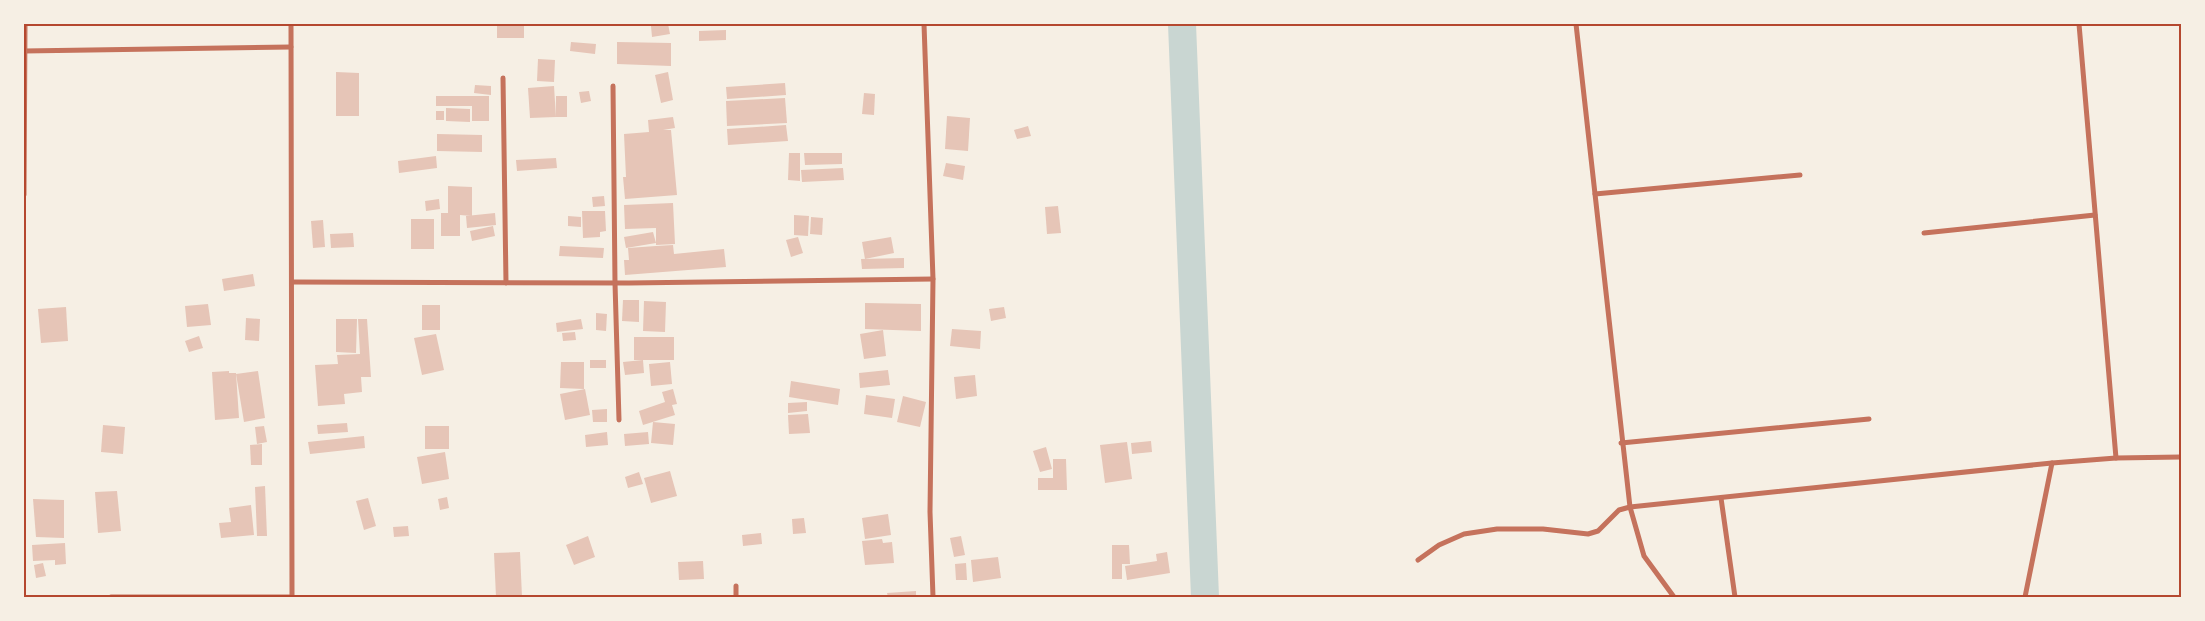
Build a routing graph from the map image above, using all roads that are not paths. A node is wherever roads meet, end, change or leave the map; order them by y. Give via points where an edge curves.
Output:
1 (26, 24) edge
2 (291, 24) edge
3 (924, 24) edge
4 (1576, 24) edge
5 (2079, 24) edge
6 (291, 47) junction
7 (25, 51) edge
8 (503, 78) dead end
9 (612, 86) dead end
10 (1800, 175) dead end
11 (1595, 194) junction
12 (24, 195) edge
13 (2095, 215) junction
14 (1924, 233) dead end
15 (933, 279) junction
16 (292, 282) junction
17 (506, 283) junction
18 (615, 283) junction
19 (1868, 419) dead end
20 (619, 420) dead end
21 (1621, 443) junction
22 (2181, 457) edge
23 (2116, 458) junction
24 (2052, 463) junction
25 (1721, 498) junction
26 (1630, 507) junction
27 (1418, 560) dead end
28 (736, 586) dead end
29 (111, 597) edge
30 (292, 597) edge
31 (736, 597) edge
32 (934, 597) edge
33 (1674, 597) edge
34 (1735, 597) edge
35 (2025, 597) edge

1 - 7 street
2 - 6 street
3 - 15 street
4 - 11 street
5 - 13 street
6 - 7 street
6 - 16 street
7 - 12 street
8 - 17 street
9 - 18 street
10 - 11 street
11 - 21 street
13 - 14 street
13 - 23 street
15 - 18 street
15 - 32 street via 930,512
16 - 17 street
16 - 30 street
17 - 18 street
18 - 20 street
19 - 21 street
21 - 26 street
22 - 23 street
23 - 24 street
24 - 25 street
24 - 35 street
25 - 26 street
25 - 34 street
26 - 27 street via 1619,510 1598,531 1588,534 1543,529 1497,529 1464,534 1439,544
26 - 33 street via 1644,556
28 - 31 street
29 - 30 street

